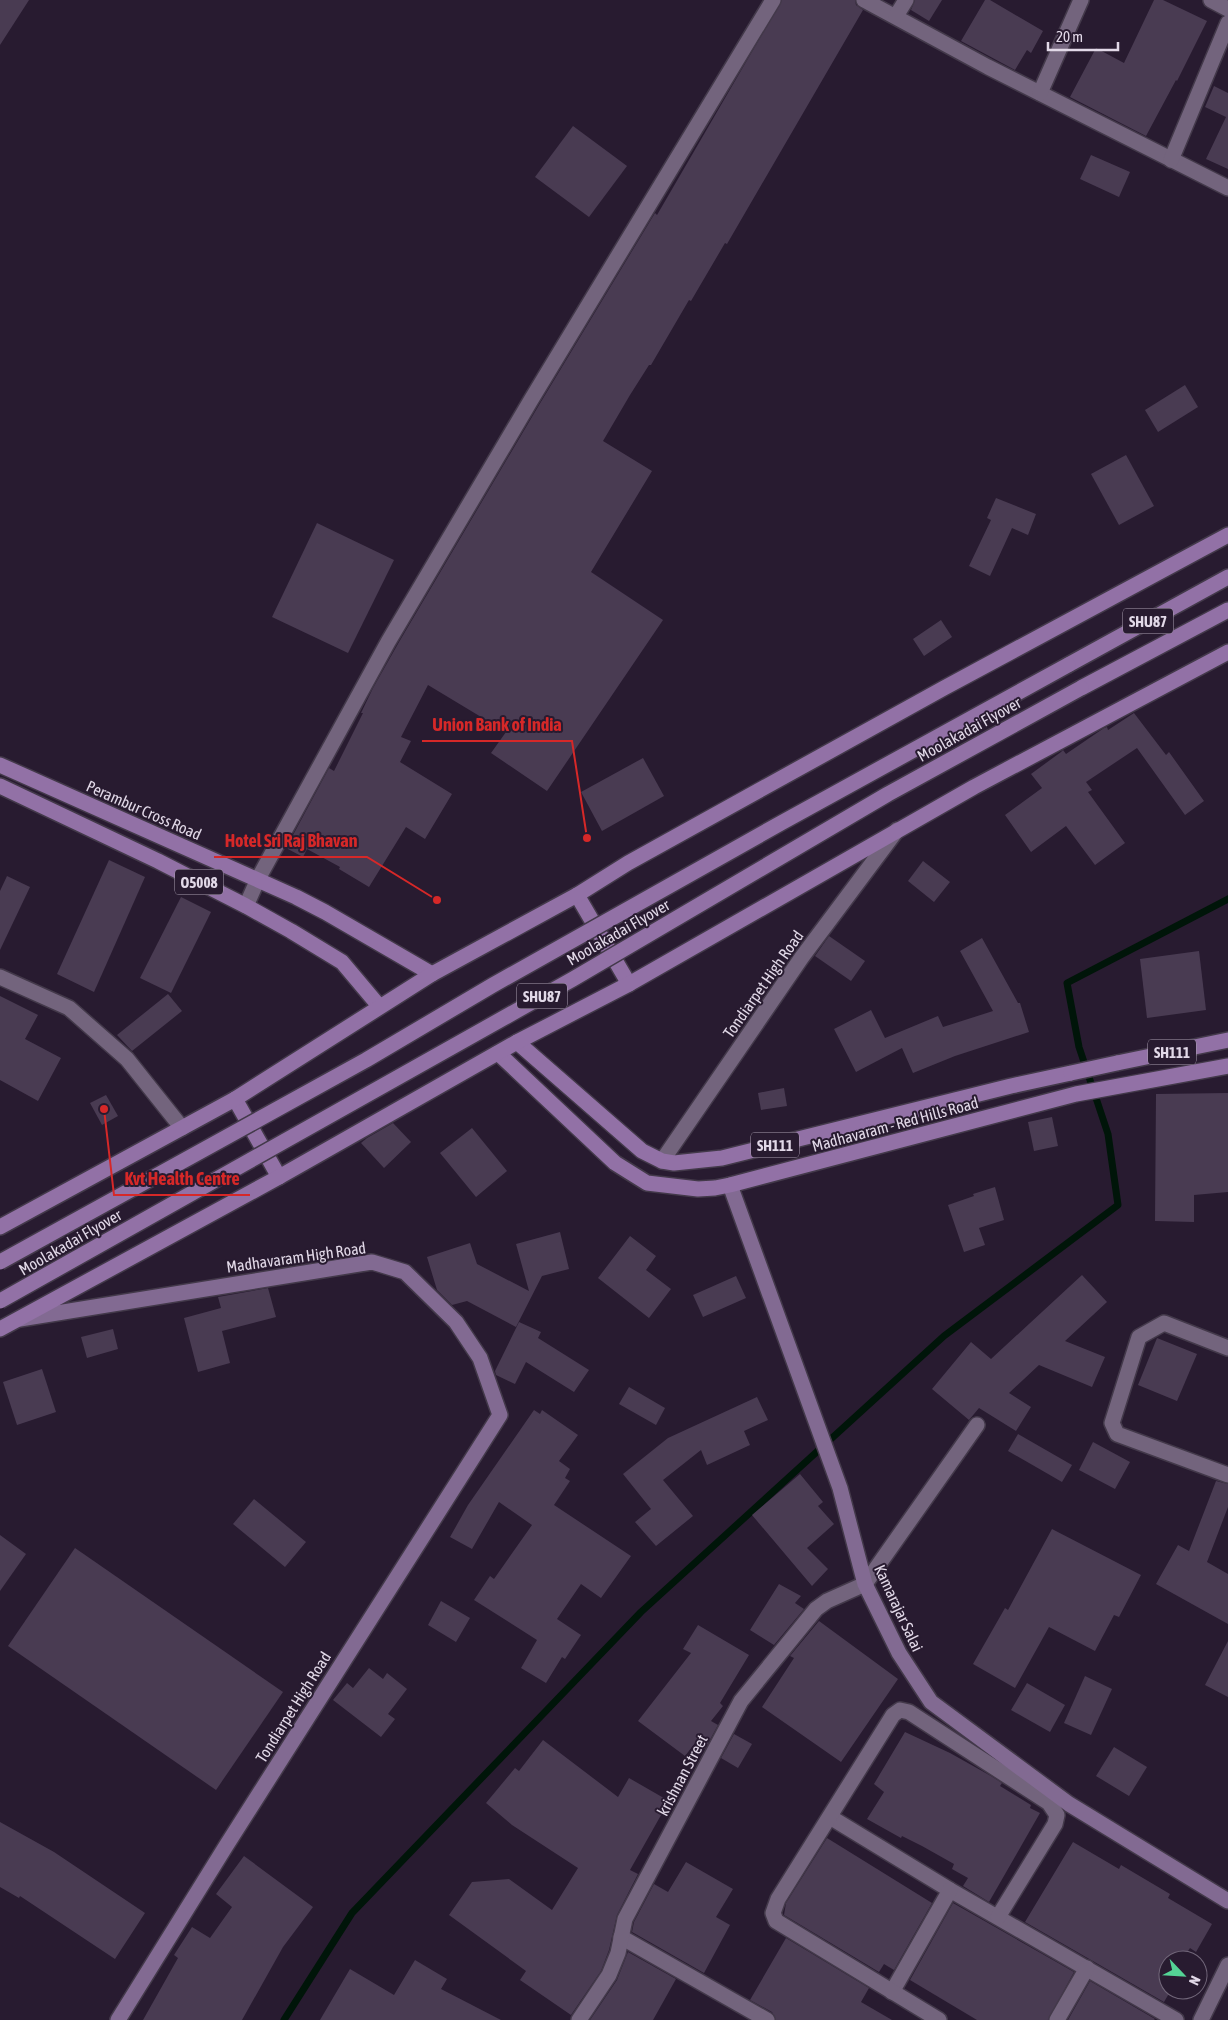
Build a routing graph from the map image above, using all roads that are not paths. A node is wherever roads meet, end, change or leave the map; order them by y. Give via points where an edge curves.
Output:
1 (773, 0) edge
2 (864, 0) edge
3 (906, 0) edge
4 (1081, 0) edge
5 (1211, 0) edge
6 (1228, 9) edge
7 (896, 16) junction
8 (1228, 23) edge
9 (1040, 93) junction
10 (1171, 160) junction
11 (1228, 188) edge
12 (1228, 535) edge
13 (1228, 577) edge
14 (1228, 610) edge
15 (1228, 652) edge
16 (0, 765) edge
17 (0, 786) edge
18 (897, 830) junction
19 (258, 879) junction
20 (577, 895) junction
21 (246, 906) junction
22 (432, 974) junction
23 (0, 977) edge
24 (629, 984) junction
25 (380, 1006) junction
26 (1228, 1040) edge
27 (517, 1042) junction
28 (498, 1053) junction
29 (1228, 1066) edge
30 (235, 1099) junction
31 (182, 1128) junction
32 (662, 1161) junction
33 (279, 1177) junction
34 (730, 1185) junction
35 (0, 1226) edge
36 (0, 1262) edge
37 (0, 1301) edge
38 (19, 1319) junction
39 (0, 1329) edge
40 (1228, 1348) edge
41 (500, 1415) joint
42 (977, 1425) dead end
43 (1228, 1475) edge
44 (865, 1584) junction
45 (830, 1817) junction
46 (950, 1890) junction
47 (1228, 1901) edge
48 (998, 1917) junction
49 (621, 1937) junction
50 (1228, 1965) edge
51 (1087, 1968) junction
52 (892, 1992) junction
53 (118, 2020) edge
54 (579, 2020) edge
55 (767, 2020) edge
56 (940, 2020) edge
57 (1057, 2020) edge
58 (1176, 2020) edge
59 (1201, 2020) edge

1 - 19 street via 388,642
2 - 7 street
3 - 7 street
4 - 9 street
5 - 6 street
7 - 9 street
8 - 10 street
9 - 10 street
10 - 11 street
12 - 20 main road via 918,702 628,863
13 - 36 main road, Moolakadai Flyover / SHU87, bridge via 781,823 366,1060
14 - 37 main road, Moolakadai Flyover / SHU87, bridge via 888,794 573,979
15 - 18 main road
16 - 19 main road, Perambur Cross Road / O5008
17 - 21 main road, O5008
18 - 24 main road
18 - 32 street, Tondiarpet High Road via 802,957
19 - 21 street
19 - 22 main road, Perambur Cross Road / O5008 via 326,912
20 - 22 main road
20 - 24 main road
21 - 25 main road, O5008 via 342,962
22 - 25 main road
23 - 31 street via 69,1008 127,1060
24 - 27 main road
25 - 30 main road
26 - 32 main road, Madhavaram - Red Hills Road / SH111, bridge via 1011,1086 722,1158 674,1163
27 - 28 main road
27 - 32 main road, Madhavaram - Red Hills Road / SH111 via 642,1152
28 - 33 main road
28 - 34 main road, Madhavaram - Red Hills Road / SH111 via 615,1164 647,1184 698,1189
29 - 34 main road, Madhavaram - Red Hills Road / SH111 via 1076,1094
30 - 31 main road
30 - 33 main road
31 - 35 main road
33 - 38 main road
34 - 44 street, Kamarajar Salai via 840,1488
38 - 39 main road
38 - 41 street, Madhavaram High Road via 372,1262 405,1272 456,1322 480,1358
40 - 43 street via 1164,1322 1139,1337 1112,1423 1116,1434
41 - 53 street, Tondiarpet High Road
42 - 44 street
44 - 47 street, Kamarajar Salai via 899,1653 931,1702 1069,1804
44 - 49 street, krishnan Street via 827,1601 816,1610 741,1701 625,1919
45 - 46 street
45 - 48 street via 893,1715 900,1710 909,1712 1049,1803 1057,1815 1055,1824
45 - 52 street via 778,1899 773,1914 776,1921
46 - 48 street
46 - 52 street
48 - 51 street
49 - 54 street, krishnan Street via 609,1975
49 - 55 street
50 - 59 street
51 - 57 street
51 - 58 street
52 - 56 street

